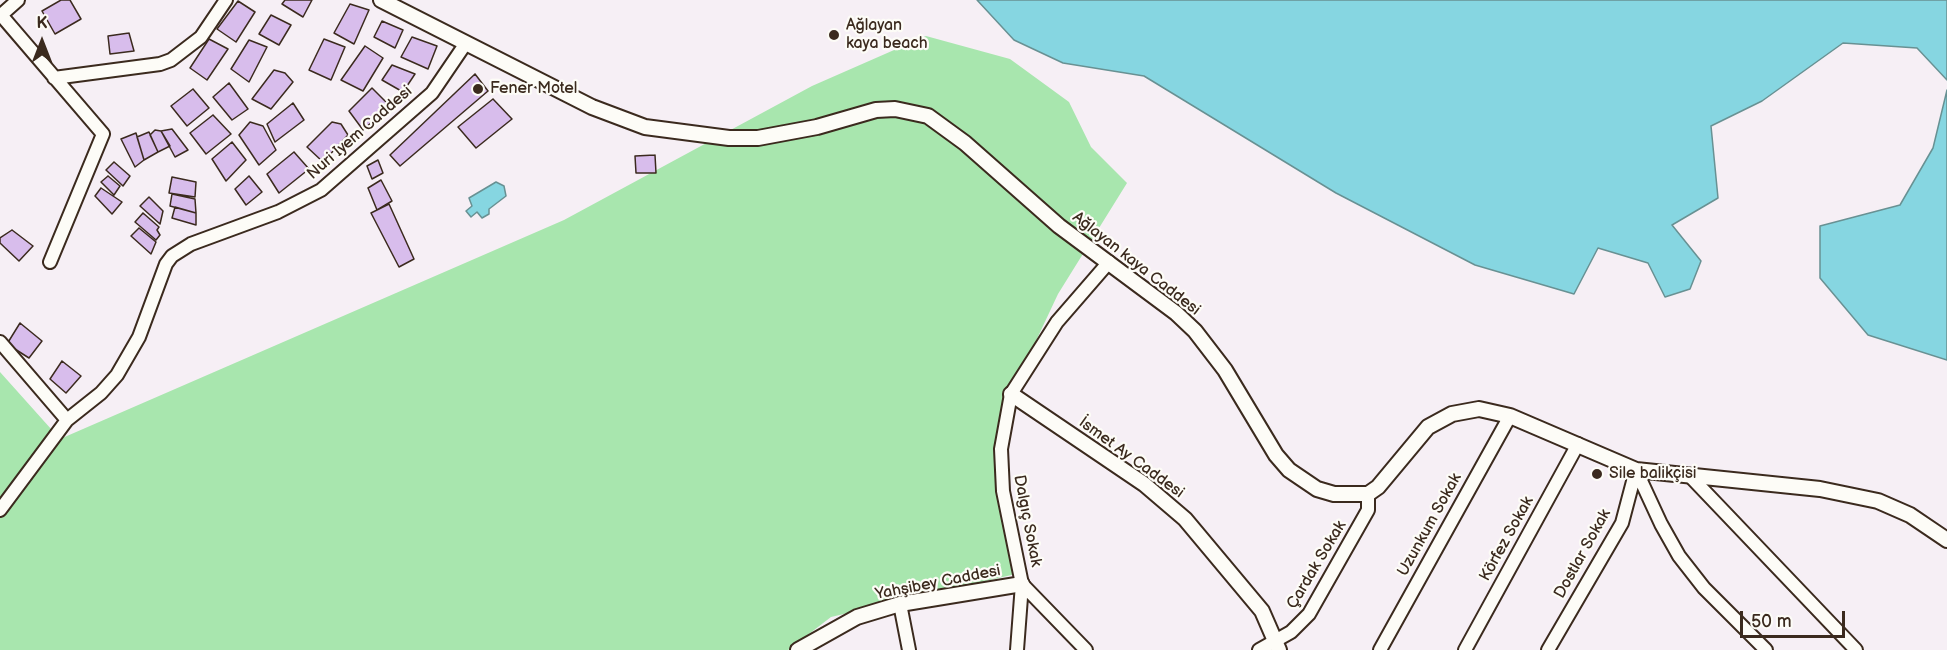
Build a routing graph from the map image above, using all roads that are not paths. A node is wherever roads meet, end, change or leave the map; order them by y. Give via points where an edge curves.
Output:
1 (18, 0) edge
2 (226, 0) edge
3 (381, 0) edge
4 (1, 16) edge
5 (466, 43) junction
6 (54, 78) junction
7 (50, 262) dead end
8 (1109, 262) junction
9 (0, 342) edge
10 (1011, 394) junction
11 (1510, 416) junction
12 (67, 420) junction
13 (1578, 444) junction
14 (1636, 470) junction
15 (1689, 475) junction
16 (1368, 494) junction
17 (0, 510) edge
18 (1947, 540) edge
19 (1022, 584) junction
20 (900, 604) junction
21 (1278, 646) edge
22 (798, 650) edge
23 (909, 650) edge
24 (1017, 650) edge
25 (1086, 650) edge
26 (1259, 650) edge
27 (1380, 650) edge
28 (1465, 650) edge
29 (1548, 650) edge
30 (1766, 650) edge
31 (1856, 650) edge

1 - 4 street
2 - 6 street via 201,37 171,60
3 - 5 street, Ağlayan kaya Caddesi
4 - 6 street
5 - 8 street, Ağlayan kaya Caddesi via 619,119 674,132 758,138 817,128 876,110 895,109 928,116 957,136 1059,226
5 - 12 street, Nuri Iyem Caddesi via 432,93 321,190 278,212 191,244 172,256 130,356 102,393
6 - 7 street via 103,134
8 - 10 street, Dalgıç Sokak via 1057,322
8 - 16 street, Ağlayan kaya Caddesi via 1195,331 1225,370 1288,470 1303,482 1334,494
9 - 12 street
10 - 19 street, Dalgıç Sokak via 1003,425 1001,470
10 - 21 street, İsmet Ay Caddesi via 1144,484 1185,519 1262,611
11 - 13 street
11 - 16 street via 1479,409 1440,419 1428,427
11 - 27 street, Uzunkum Sokak
12 - 17 street, Nuri Iyem Caddesi
13 - 14 street
13 - 28 street, Körfez Sokak
14 - 15 street
14 - 29 street, Dostlar Sokak via 1622,523
14 - 30 street via 1679,556 1704,588
15 - 18 street via 1850,493 1910,515
15 - 31 street
16 - 21 street, Çardak Sokak via 1368,510 1316,603
19 - 20 street, Yahşibey Caddesi
19 - 24 street
19 - 25 street, Dalgıç Sokak
20 - 22 street, Yahşibey Caddesi via 857,617
20 - 23 street
21 - 26 street, Çardak Sokak

